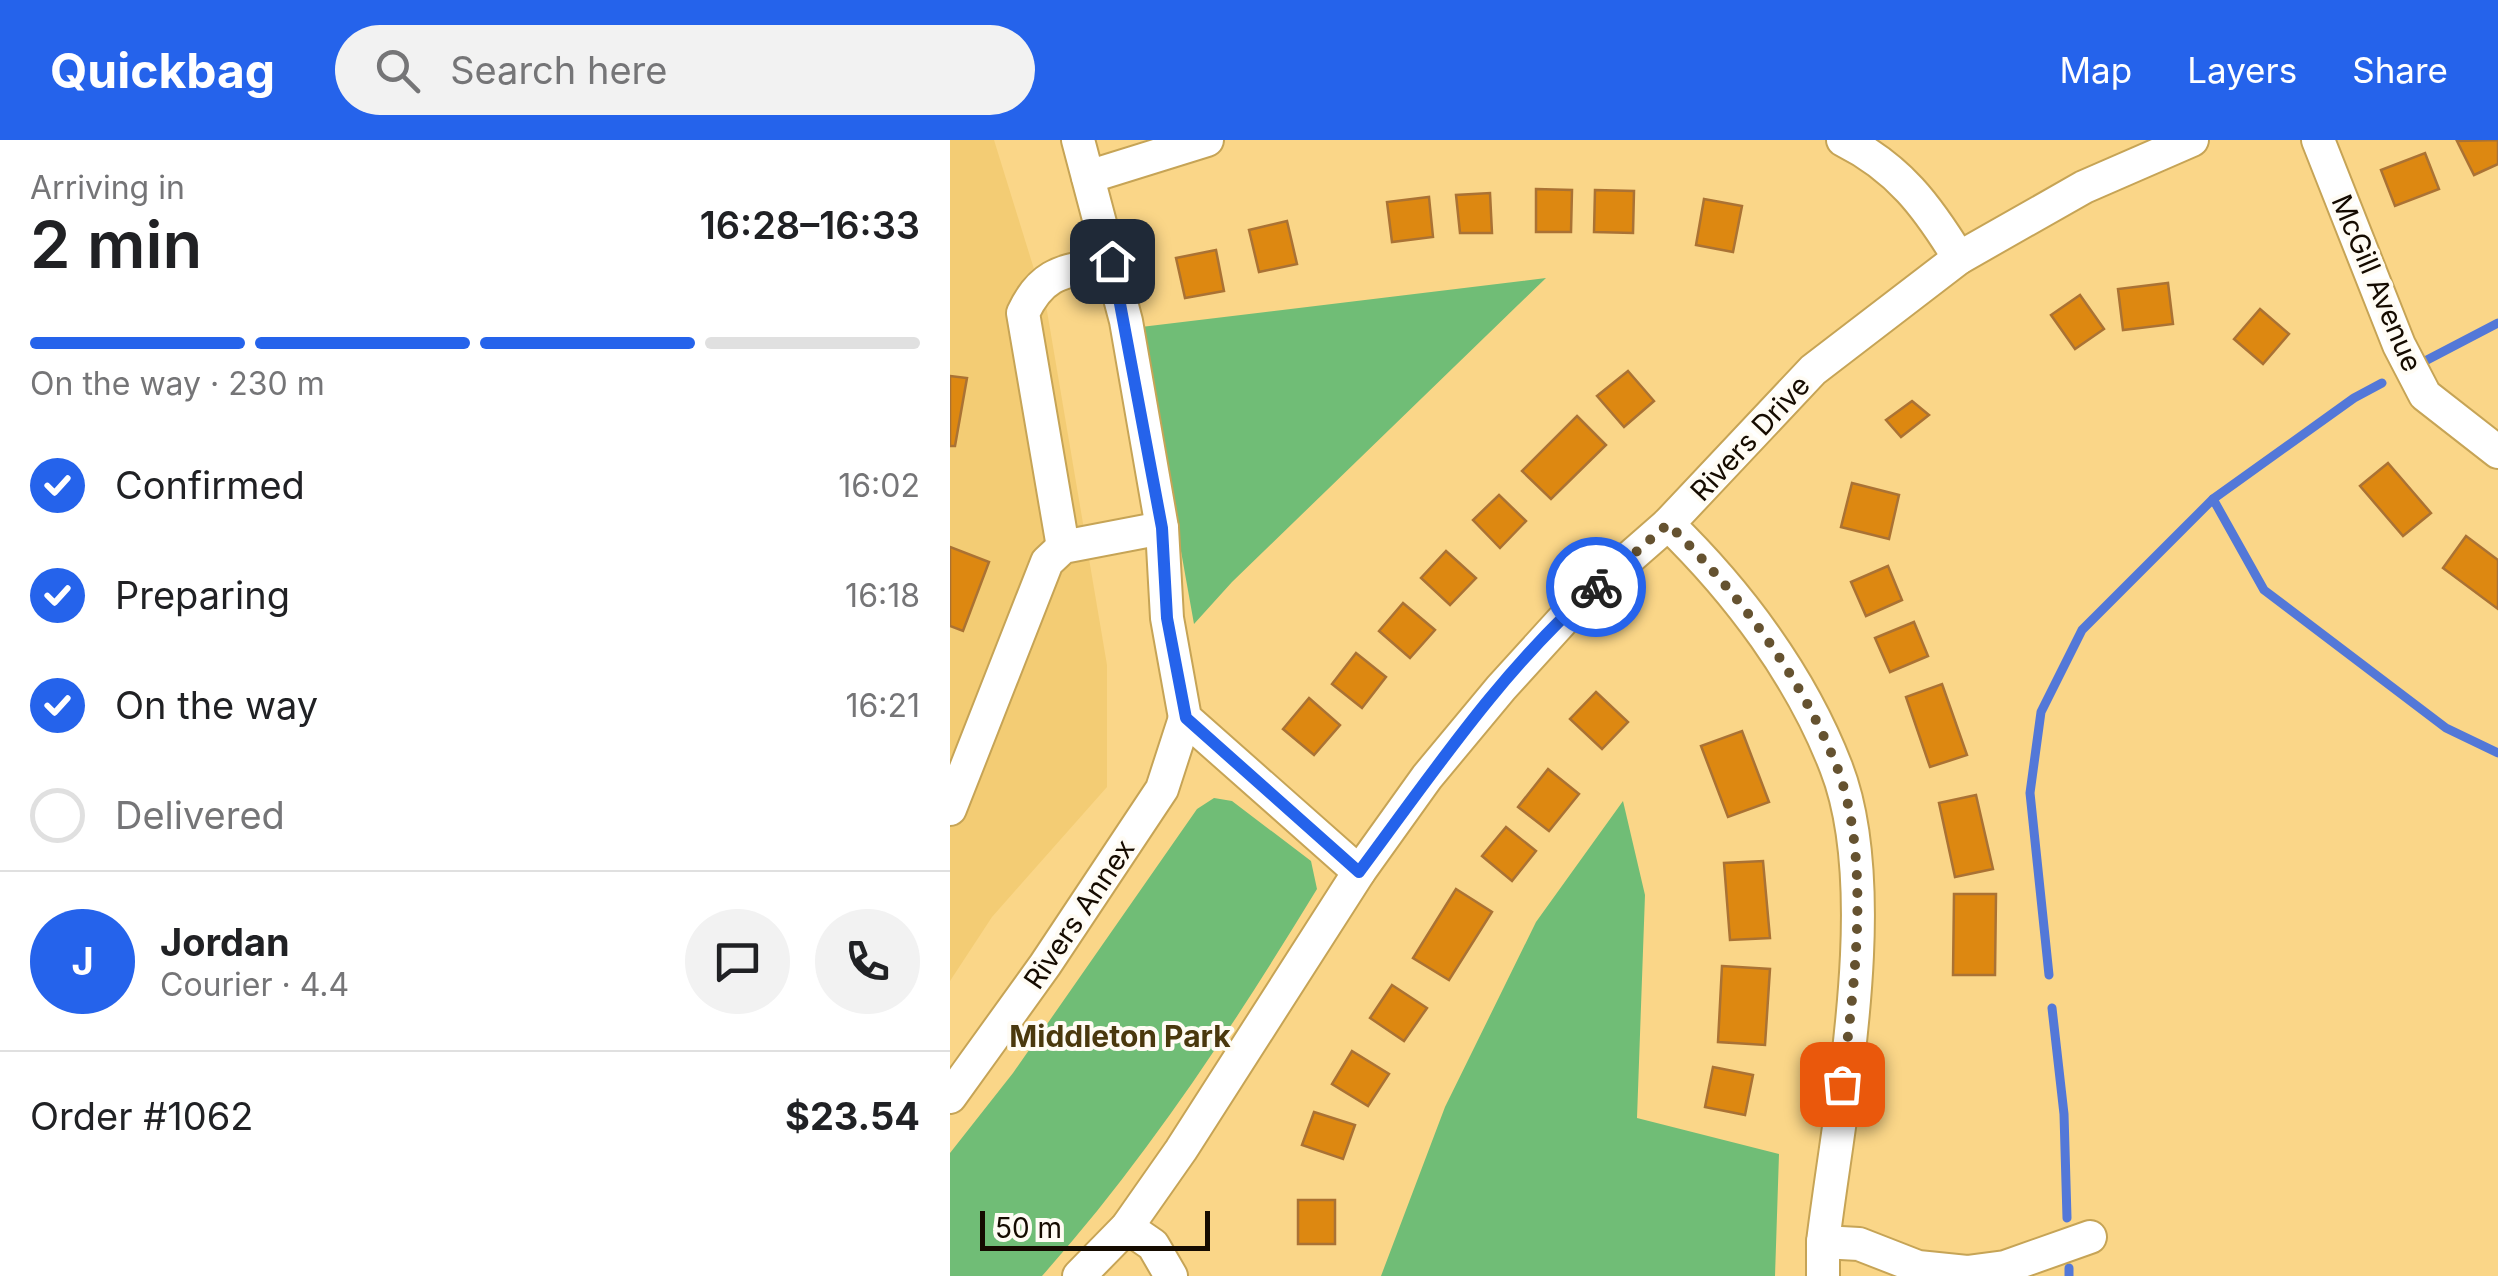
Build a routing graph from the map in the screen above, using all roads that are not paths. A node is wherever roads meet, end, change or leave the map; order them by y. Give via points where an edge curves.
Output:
1 (1078, 140) edge
2 (1208, 140) edge
3 (1842, 140) edge
4 (2192, 140) edge
5 (2318, 140) edge
6 (1088, 177) junction
7 (1959, 258) junction
8 (1112, 261) junction
9 (2498, 452) edge
10 (1668, 524) junction
11 (1162, 528) junction
12 (1063, 547) junction
13 (1186, 718) junction
14 (950, 810) edge
15 (1359, 872) junction
16 (950, 1098) edge
17 (1127, 1227) junction
18 (2090, 1238) dead end
19 (1823, 1242) junction
20 (1079, 1276) edge
21 (1172, 1276) edge
22 (1823, 1276) edge

1 - 6 street
2 - 6 street
3 - 7 street via 1870,153 1926,204
4 - 7 street, Rivers Drive via 2084,187
5 - 9 street, McGill Avenue via 2425,395
6 - 8 street
7 - 10 street, Rivers Drive via 1813,370
8 - 11 street
8 - 12 street via 1048,278 1023,313
10 - 15 street, Rivers Drive via 1580,601 1501,688
10 - 19 street via 1762,633 1838,769 1852,841 1856,966
11 - 12 street
11 - 13 street via 1167,618
12 - 14 street via 1047,562
13 - 15 street
13 - 16 street, Rivers Annex via 1162,789
15 - 17 street, Rivers Drive
17 - 20 street, Rivers Drive
17 - 21 street via 1154,1246
18 - 19 street via 2005,1267 1967,1272 1918,1267 1858,1244
19 - 22 street

